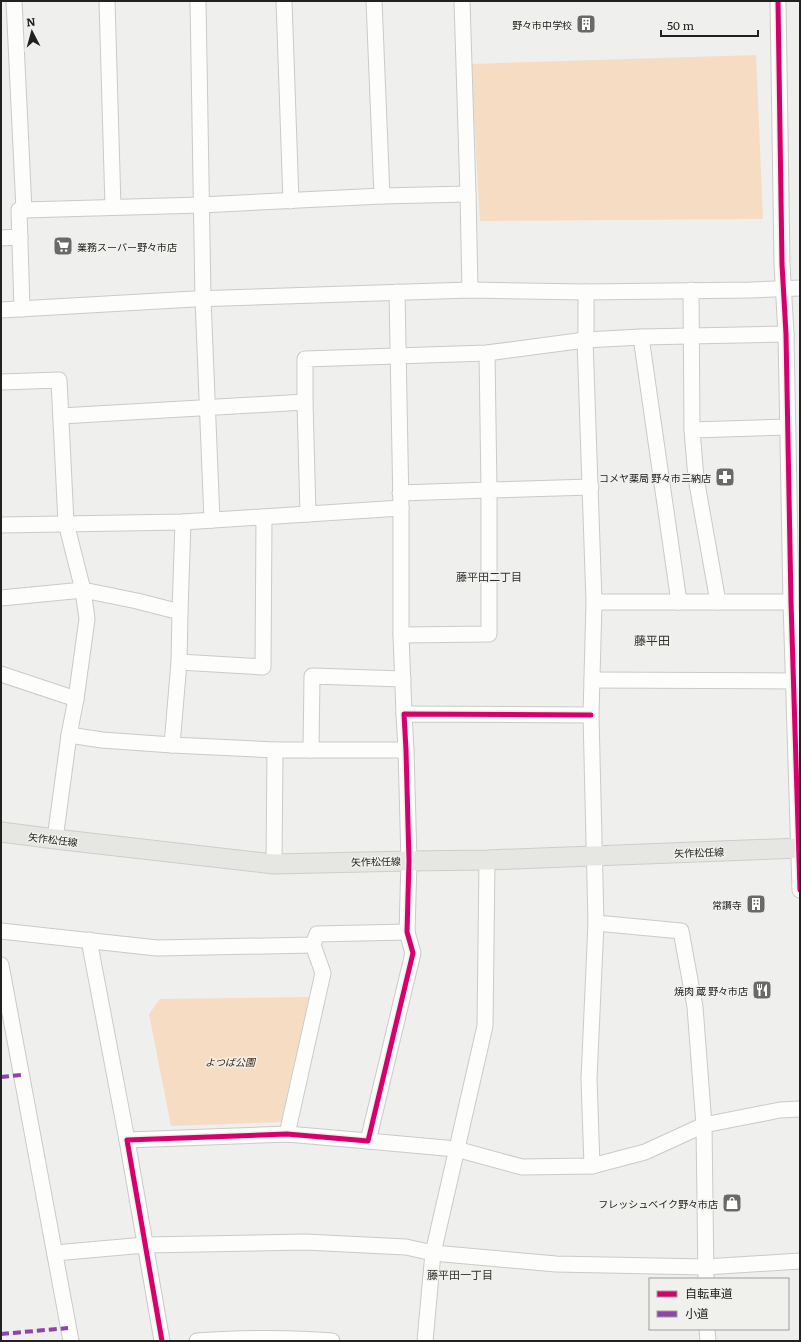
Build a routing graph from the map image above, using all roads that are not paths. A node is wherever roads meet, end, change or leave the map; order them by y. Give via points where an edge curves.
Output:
1 (14, 1) edge
2 (107, 1) edge
3 (198, 1) edge
4 (284, 1) edge
5 (374, 1) edge
6 (462, 1) edge
7 (778, 1) edge
8 (468, 194) junction
9 (382, 196) junction
10 (291, 201) junction
11 (201, 205) junction
12 (113, 207) junction
13 (24, 210) junction
14 (20, 237) junction
15 (1, 238) edge
16 (784, 288) junction
17 (800, 288) edge
18 (470, 290) junction
19 (690, 290) junction
20 (397, 292) junction
21 (586, 292) junction
22 (203, 299) junction
23 (22, 309) junction
24 (1, 310) edge
25 (786, 334) junction
26 (690, 336) junction
27 (641, 337) junction
28 (585, 340) junction
29 (487, 353) junction
30 (398, 355) junction
31 (1, 382) edge
32 (304, 402) junction
33 (208, 408) junction
34 (61, 416) junction
35 (788, 427) junction
36 (692, 430) junction
37 (794, 482) edge
38 (591, 487) junction
39 (488, 490) junction
40 (400, 493) junction
41 (401, 508) junction
42 (308, 514) junction
43 (264, 517) junction
44 (212, 520) junction
45 (183, 522) junction
46 (66, 523) junction
47 (1, 525) edge
48 (83, 590) junction
49 (1, 598) edge
50 (594, 602) junction
51 (679, 602) junction
52 (718, 602) junction
53 (791, 602) junction
54 (180, 612) junction
55 (401, 635) junction
56 (179, 662) junction
57 (797, 665) edge
58 (1, 674) edge
59 (403, 679) junction
60 (592, 680) junction
61 (794, 681) junction
62 (76, 699) junction
63 (404, 714) junction
64 (590, 715) junction
65 (69, 735) junction
66 (172, 745) junction
67 (275, 750) junction
68 (311, 750) junction
69 (406, 750) junction
70 (1, 832) edge
71 (55, 839) junction
72 (800, 848) edge
73 (594, 855) junction
74 (487, 860) junction
75 (410, 861) junction
76 (274, 864) junction
77 (800, 890) edge
78 (596, 922) junction
79 (1, 931) edge
80 (407, 932) junction
81 (88, 940) junction
82 (313, 945) junction
83 (1, 965) edge
84 (800, 1109) edge
85 (704, 1125) junction
86 (287, 1134) junction
87 (127, 1140) junction
88 (368, 1141) junction
89 (456, 1149) junction
90 (592, 1166) junction
91 (145, 1245) junction
92 (433, 1253) junction
93 (55, 1254) junction
94 (800, 1262) edge
95 (706, 1273) edge
96 (707, 1330) edge
97 (71, 1341) edge
98 (162, 1341) edge
99 (197, 1341) edge
100 (332, 1341) edge
101 (425, 1341) edge
102 (708, 1341) edge

1 - 13 street
2 - 12 street
3 - 11 street
4 - 10 street
5 - 9 street
6 - 8 street
7 - 16 street
8 - 9 street
8 - 18 street
9 - 10 street
10 - 11 street
11 - 12 street
11 - 22 street
12 - 13 street
13 - 14 street via 19,210
14 - 15 street
14 - 23 street
16 - 17 street
16 - 19 street
16 - 25 street
18 - 20 street
18 - 21 street
19 - 21 street
19 - 26 street
20 - 22 street
20 - 30 street
21 - 28 street
22 - 23 street
22 - 33 street
23 - 24 street
25 - 26 street
25 - 35 street
26 - 27 street
26 - 36 street
27 - 28 street
27 - 51 street
28 - 29 street
28 - 38 street
29 - 30 street
29 - 39 street
30 - 32 street via 305,359
30 - 40 street
31 - 34 street via 59,380
32 - 33 street
32 - 42 street
33 - 34 street
33 - 44 street
34 - 46 street
35 - 36 street
35 - 37 street
36 - 52 street via 696,478
37 - 53 street
38 - 39 street
38 - 50 street
39 - 40 street
39 - 55 street via 489,634
40 - 41 street
41 - 42 street
41 - 55 street
42 - 43 street
43 - 44 street
43 - 56 street via 263,667
44 - 45 street
45 - 46 street
45 - 54 street
46 - 47 street
46 - 48 street
48 - 49 street
48 - 54 street
48 - 62 street via 88,619
50 - 51 street
50 - 60 street
51 - 52 street
52 - 53 street
53 - 57 street
54 - 56 street
55 - 59 street
56 - 66 street
57 - 61 street
58 - 62 street
59 - 63 street
59 - 68 street via 312,676
60 - 61 street
60 - 64 street
61 - 72 street
62 - 65 street
63 - 64 street
63 - 69 street
64 - 73 street
65 - 66 street
65 - 71 street
66 - 67 street
67 - 68 street
67 - 76 street
68 - 69 street
69 - 75 street
70 - 71 main road, 矢作松任線
71 - 76 main road, 矢作松任線
72 - 73 main road, 矢作松任線
72 - 77 street
73 - 74 main road, 矢作松任線
73 - 78 street
74 - 75 main road, 矢作松任線
74 - 89 street via 485,1026
75 - 76 main road, 矢作松任線
75 - 80 street
78 - 85 street via 681,931 695,1007
78 - 90 street via 588,1079
79 - 81 street
80 - 82 street via 317,934
80 - 88 street via 413,953
81 - 82 street via 157,948
81 - 87 street
82 - 86 street via 323,972
83 - 93 street
84 - 85 street via 780,1110
85 - 90 street via 645,1152
85 - 95 street
86 - 87 street
86 - 88 street
87 - 91 street
88 - 89 street
89 - 90 street via 522,1168
89 - 92 street
91 - 92 street via 306,1242 406,1246
91 - 93 street
91 - 98 street
92 - 95 street
92 - 101 street
93 - 97 street
94 - 95 street
96 - 102 street
99 - 100 street via 304,1338

